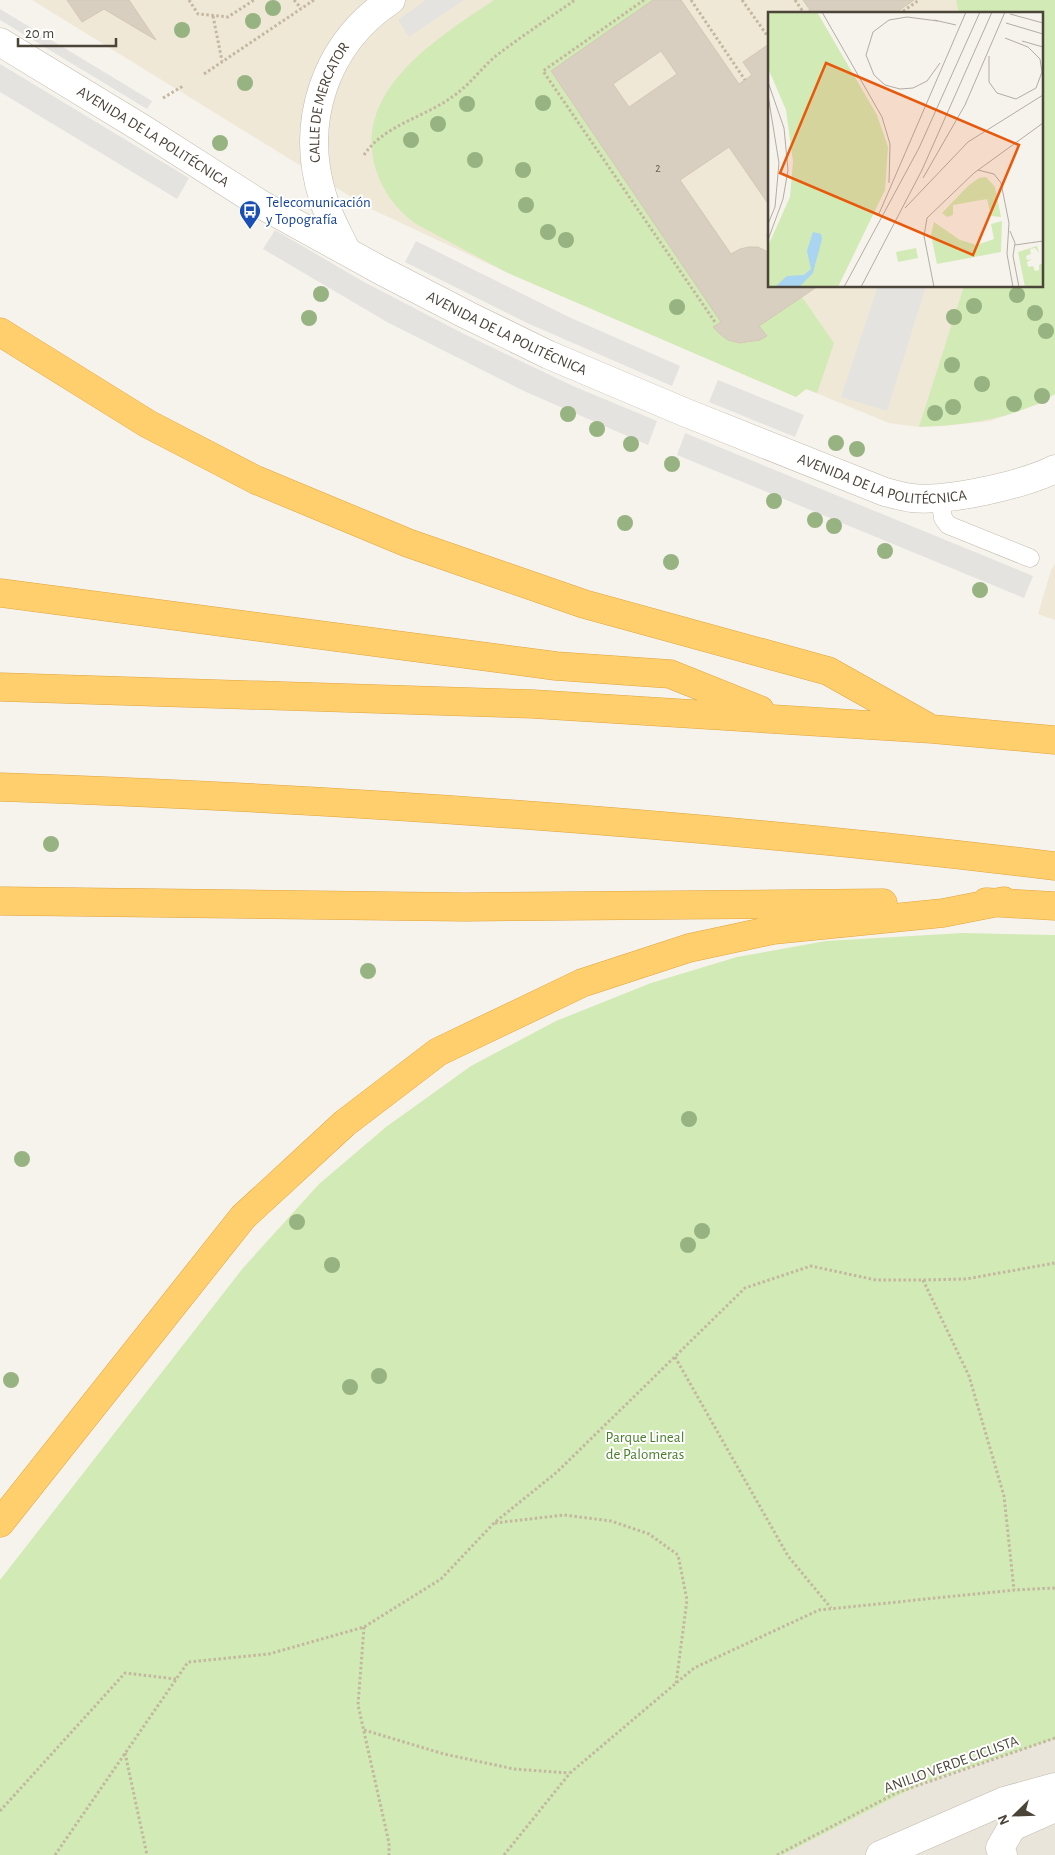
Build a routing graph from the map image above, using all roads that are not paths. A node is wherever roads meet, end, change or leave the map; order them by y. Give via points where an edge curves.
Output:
1 (391, 0) edge
2 (0, 42) edge
3 (346, 250) junction
4 (0, 332) edge
5 (1055, 469) edge
6 (940, 497) junction
7 (1030, 558) dead end
8 (0, 593) edge
9 (0, 687) edge
10 (782, 719) junction
11 (932, 729) junction
12 (1055, 740) edge
13 (0, 787) edge
14 (1055, 866) edge
15 (0, 901) edge
16 (1004, 901) junction
17 (1055, 906) edge
18 (0, 1523) edge
19 (1055, 1787) edge
20 (1055, 1808) edge
21 (895, 1853) edge
22 (1003, 1855) edge

1 - 3 street, CALLE DE MERCATOR via 373,12 347,40 318,102 314,143 318,174 323,198
2 - 3 street, AVENIDA DE LA POLITÉCNICA via 262,205
3 - 6 street, AVENIDA DE LA POLITÉCNICA via 467,315 684,412 885,492 912,498
4 - 11 highway via 148,424 256,480 408,543 584,604 828,671
5 - 6 street, AVENIDA DE LA POLITÉCNICA via 1016,483
6 - 7 lane via 943,518 948,525
8 - 10 highway via 556,666 670,674
9 - 10 highway via 533,704
10 - 11 highway
11 - 12 highway
13 - 14 highway via 101,790 627,823 833,841
15 - 16 highway via 465,907
16 - 17 highway
16 - 18 highway via 943,913 773,930 689,948 582,983 438,1052 345,1123 243,1217
19 - 21 street via 1004,1801
20 - 22 street via 1012,1827 1000,1848

